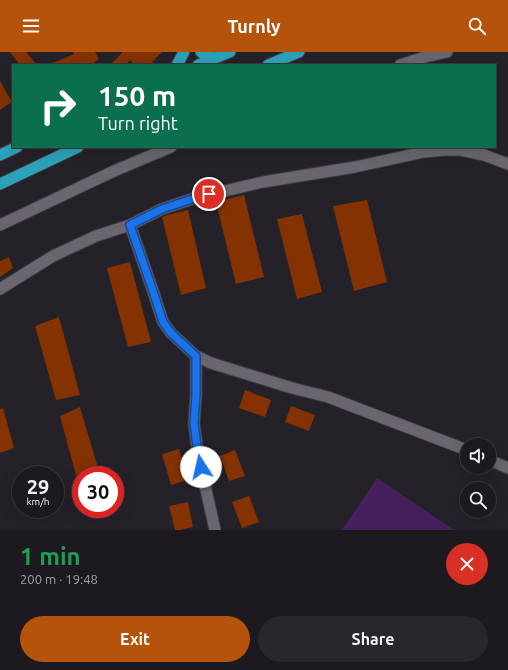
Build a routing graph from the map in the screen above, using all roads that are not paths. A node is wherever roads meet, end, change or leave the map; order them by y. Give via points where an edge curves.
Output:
1 (184, 52) edge
2 (201, 52) edge
3 (230, 52) edge
4 (299, 52) edge
5 (447, 52) edge
6 (215, 58) junction
7 (178, 64) edge
8 (200, 64) edge
9 (270, 64) edge
10 (403, 64) edge
11 (15, 148) edge
12 (76, 148) edge
13 (169, 148) edge
14 (0, 155) edge
15 (508, 164) edge
16 (0, 184) edge
17 (0, 224) edge
18 (130, 225) junction
19 (0, 289) edge
20 (196, 356) junction
21 (460, 447) edge
22 (496, 463) edge
23 (508, 468) edge
24 (215, 530) edge

1 - 7 highway
2 - 6 highway
3 - 6 highway
4 - 9 highway
5 - 10 street
6 - 8 highway
11 - 14 highway
12 - 16 highway
13 - 17 street
15 - 18 street via 460,150 424,152 355,167 263,182 195,198 162,209
18 - 19 street via 96,236 53,256
18 - 20 street via 163,322
20 - 21 street via 292,388 328,397
20 - 24 street via 194,423 198,454
22 - 23 street

